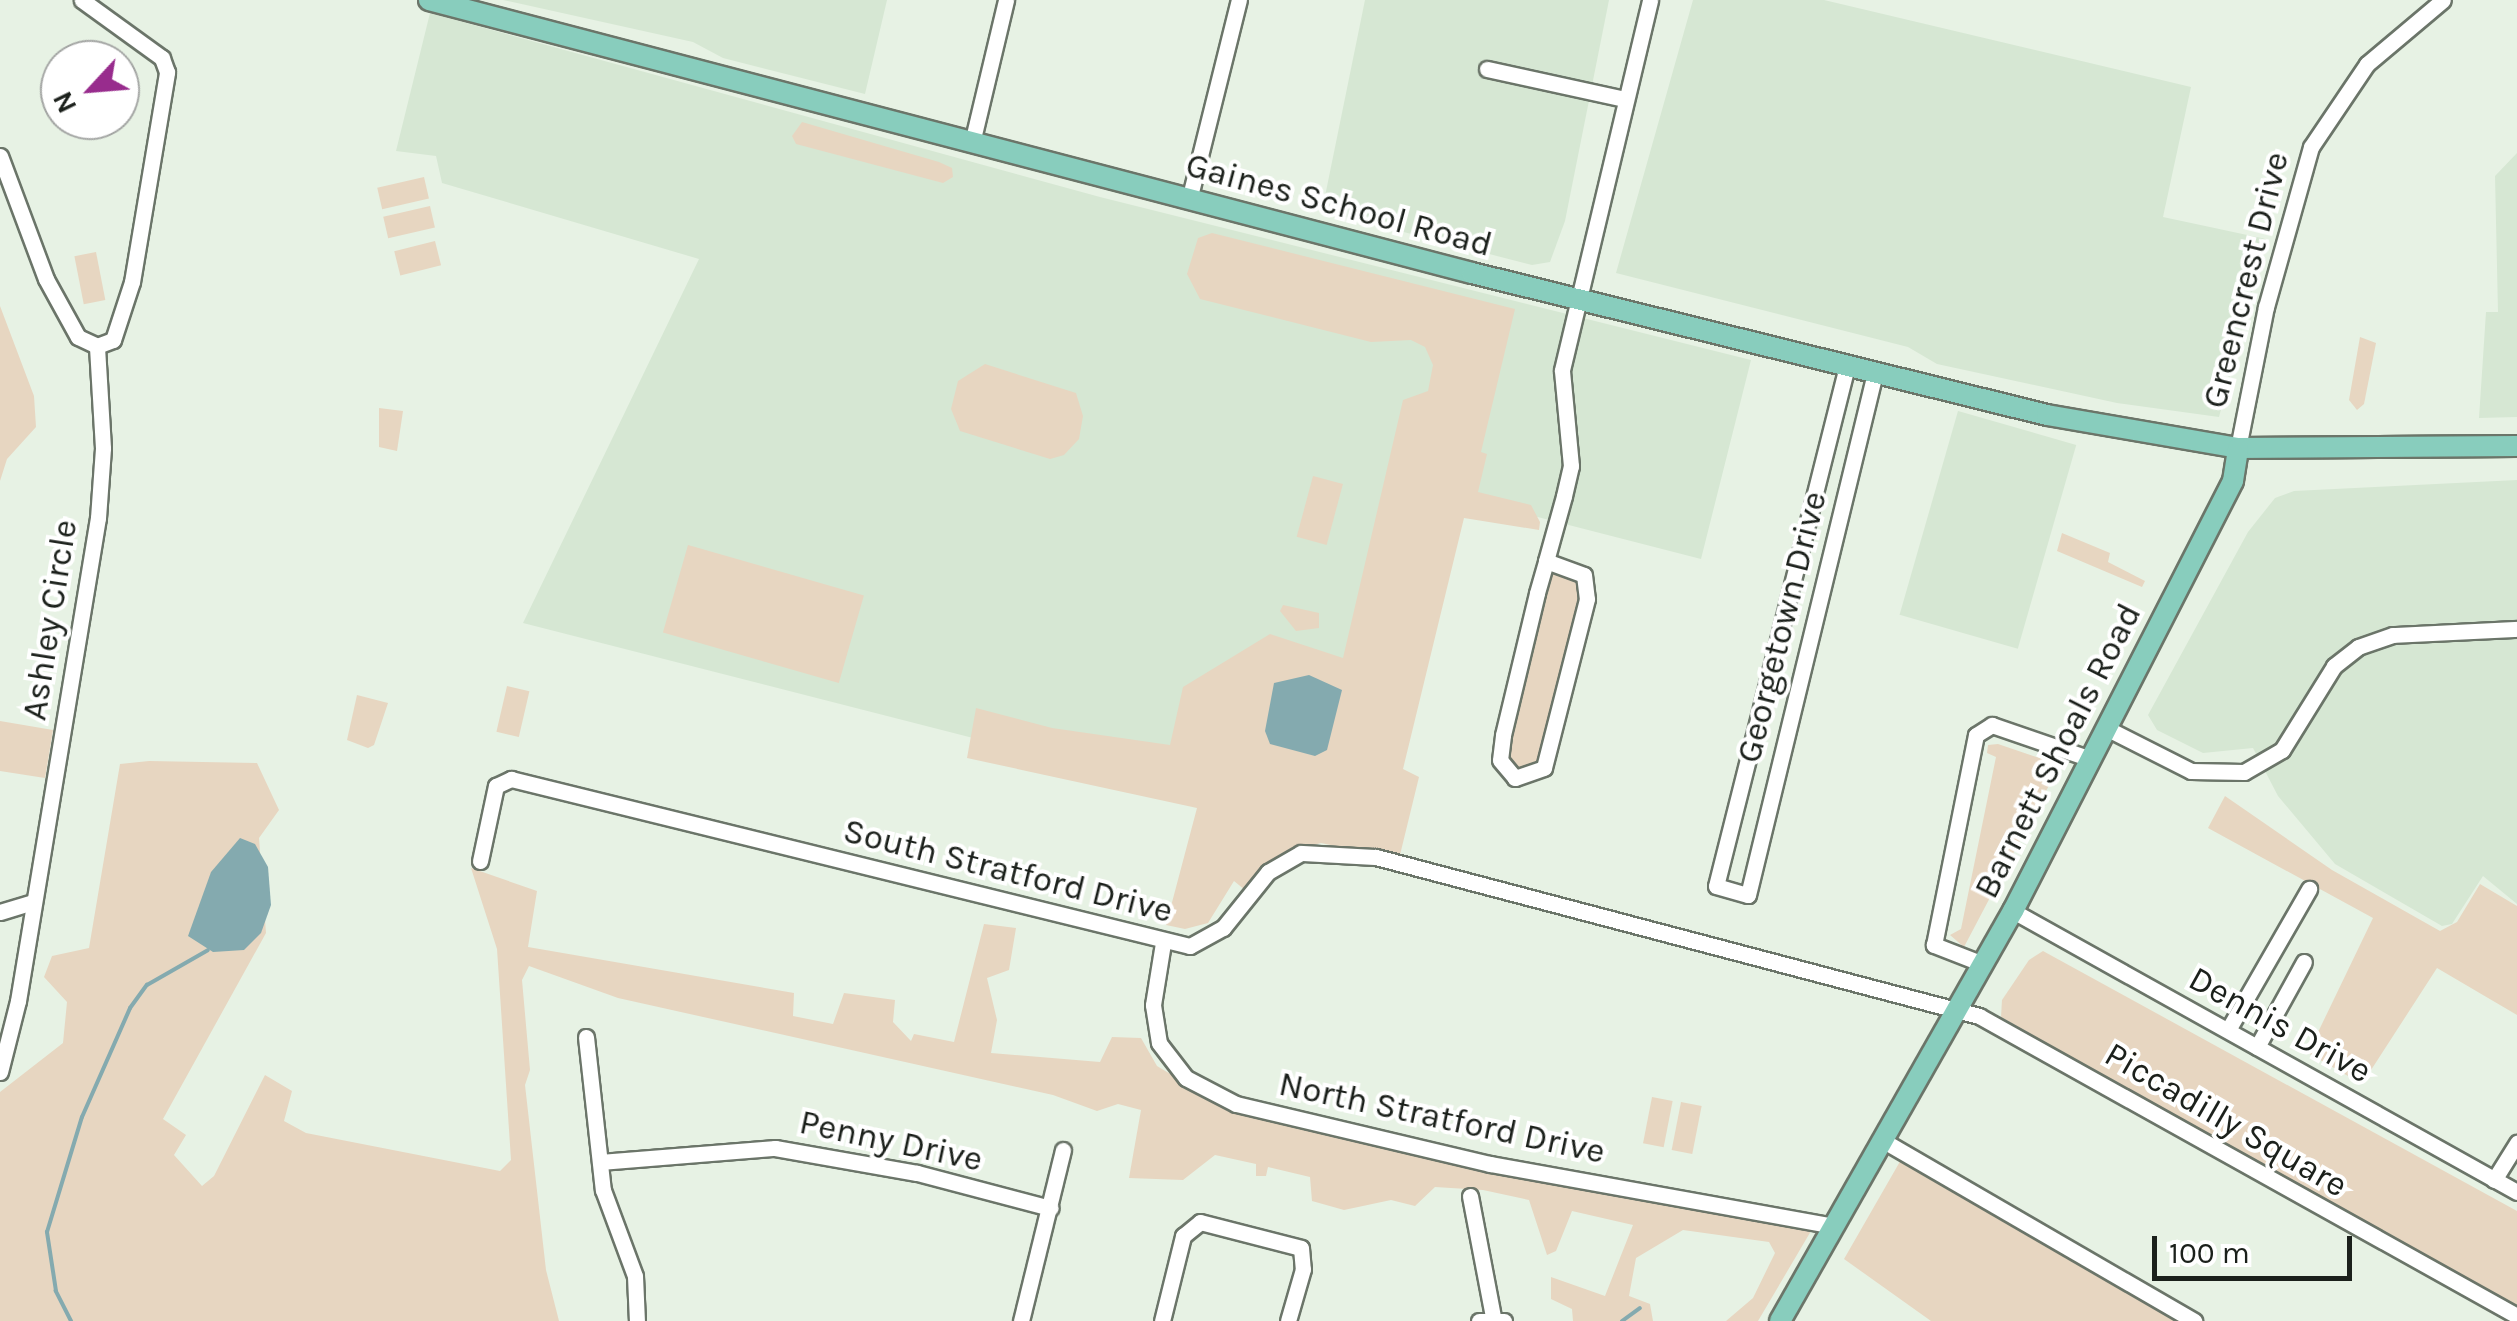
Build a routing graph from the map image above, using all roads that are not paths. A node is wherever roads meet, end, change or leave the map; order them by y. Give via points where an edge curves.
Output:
1 (82, 0) edge
2 (429, 0) edge
3 (1006, 0) edge
4 (1240, 0) edge
5 (1650, 0) edge
6 (2443, 0) edge
7 (1487, 69) dead end
8 (1625, 99) junction
9 (972, 143) junction
10 (0, 156) edge
11 (1189, 200) junction
12 (1577, 298) junction
13 (97, 346) junction
14 (1847, 366) junction
15 (1875, 373) junction
16 (2517, 446) edge
17 (2238, 448) junction
18 (1546, 562) junction
19 (2517, 629) edge
20 (2108, 729) junction
21 (2091, 759) junction
22 (480, 861) dead end
23 (2308, 889) dead end
24 (33, 902) junction
25 (2013, 911) junction
26 (0, 912) edge
27 (1163, 943) junction
28 (2304, 962) dead end
29 (1982, 964) junction
30 (1958, 1008) junction
31 (2228, 1030) junction
32 (586, 1038) dead end
33 (2257, 1046) junction
34 (0, 1072) edge
35 (1882, 1140) junction
36 (2517, 1144) edge
37 (1063, 1150) dead end
38 (600, 1162) junction
39 (2494, 1180) junction
40 (2517, 1192) edge
41 (1470, 1196) dead end
42 (1050, 1208) junction
43 (1834, 1226) junction
44 (2517, 1316) edge
45 (1492, 1320) edge
46 (637, 1321) edge
47 (1021, 1321) edge
48 (1162, 1321) edge
49 (1288, 1321) edge
50 (1780, 1321) edge
51 (2194, 1321) edge

1 - 13 street via 162,58 167,72 121,332
2 - 9 main road, Gaines School Road
3 - 9 street
4 - 11 street
5 - 8 street
6 - 17 street, Greencrest Drive via 2366,64 2310,147 2270,290
7 - 8 street
8 - 12 street
9 - 11 main road, Gaines School Road
10 - 13 street via 46,279 78,337
11 - 12 main road, Gaines School Road
12 - 14 main road, Gaines School Road
12 - 18 street via 1562,370 1571,466
13 - 24 street, Ashley Circle via 103,448 98,518
14 - 15 main road, Gaines School Road
14 - 15 street, Georgetown Drive via 1716,886 1748,895
15 - 17 main road, Gaines School Road via 2047,415
16 - 17 main road
17 - 20 main road, Barnett Shoals Road via 2233,481
18 - 18 street via 1584,575 1587,599 1544,768 1516,778 1500,760
19 - 20 street via 2392,635 2358,647 2334,666 2282,750 2244,772 2192,772
20 - 21 main road, Barnett Shoals Road
21 - 25 main road, Barnett Shoals Road
21 - 29 street via 1992,725 1976,735 1934,945
22 - 27 street, South Stratford Drive via 496,786 511,778
23 - 31 street
24 - 26 street
24 - 34 street, Ashley Circle
25 - 29 main road, Barnett Shoals Road
25 - 31 street, Dennis Drive
27 - 30 street, South Stratford Drive via 1206,941 1268,872 1320,851 1410,865
27 - 43 street, North Stratford Drive via 1153,1005 1159,1042 1186,1078 1236,1104 1490,1164
28 - 33 street
29 - 30 main road, Barnett Shoals Road
30 - 35 main road, Barnett Shoals Road
30 - 44 street, Piccadilly Square
31 - 33 street, Dennis Drive
32 - 38 street
33 - 39 street, Dennis Drive
35 - 43 main road, Barnett Shoals Road
35 - 51 street
36 - 39 street
37 - 42 street
38 - 42 street, Penny Drive via 775,1148 882,1165
38 - 46 street via 607,1204 635,1276
39 - 40 street, Dennis Drive
41 - 45 street
42 - 47 street
43 - 50 main road, Barnett Shoals Road
48 - 49 street via 1183,1236 1200,1222 1301,1248 1303,1269

